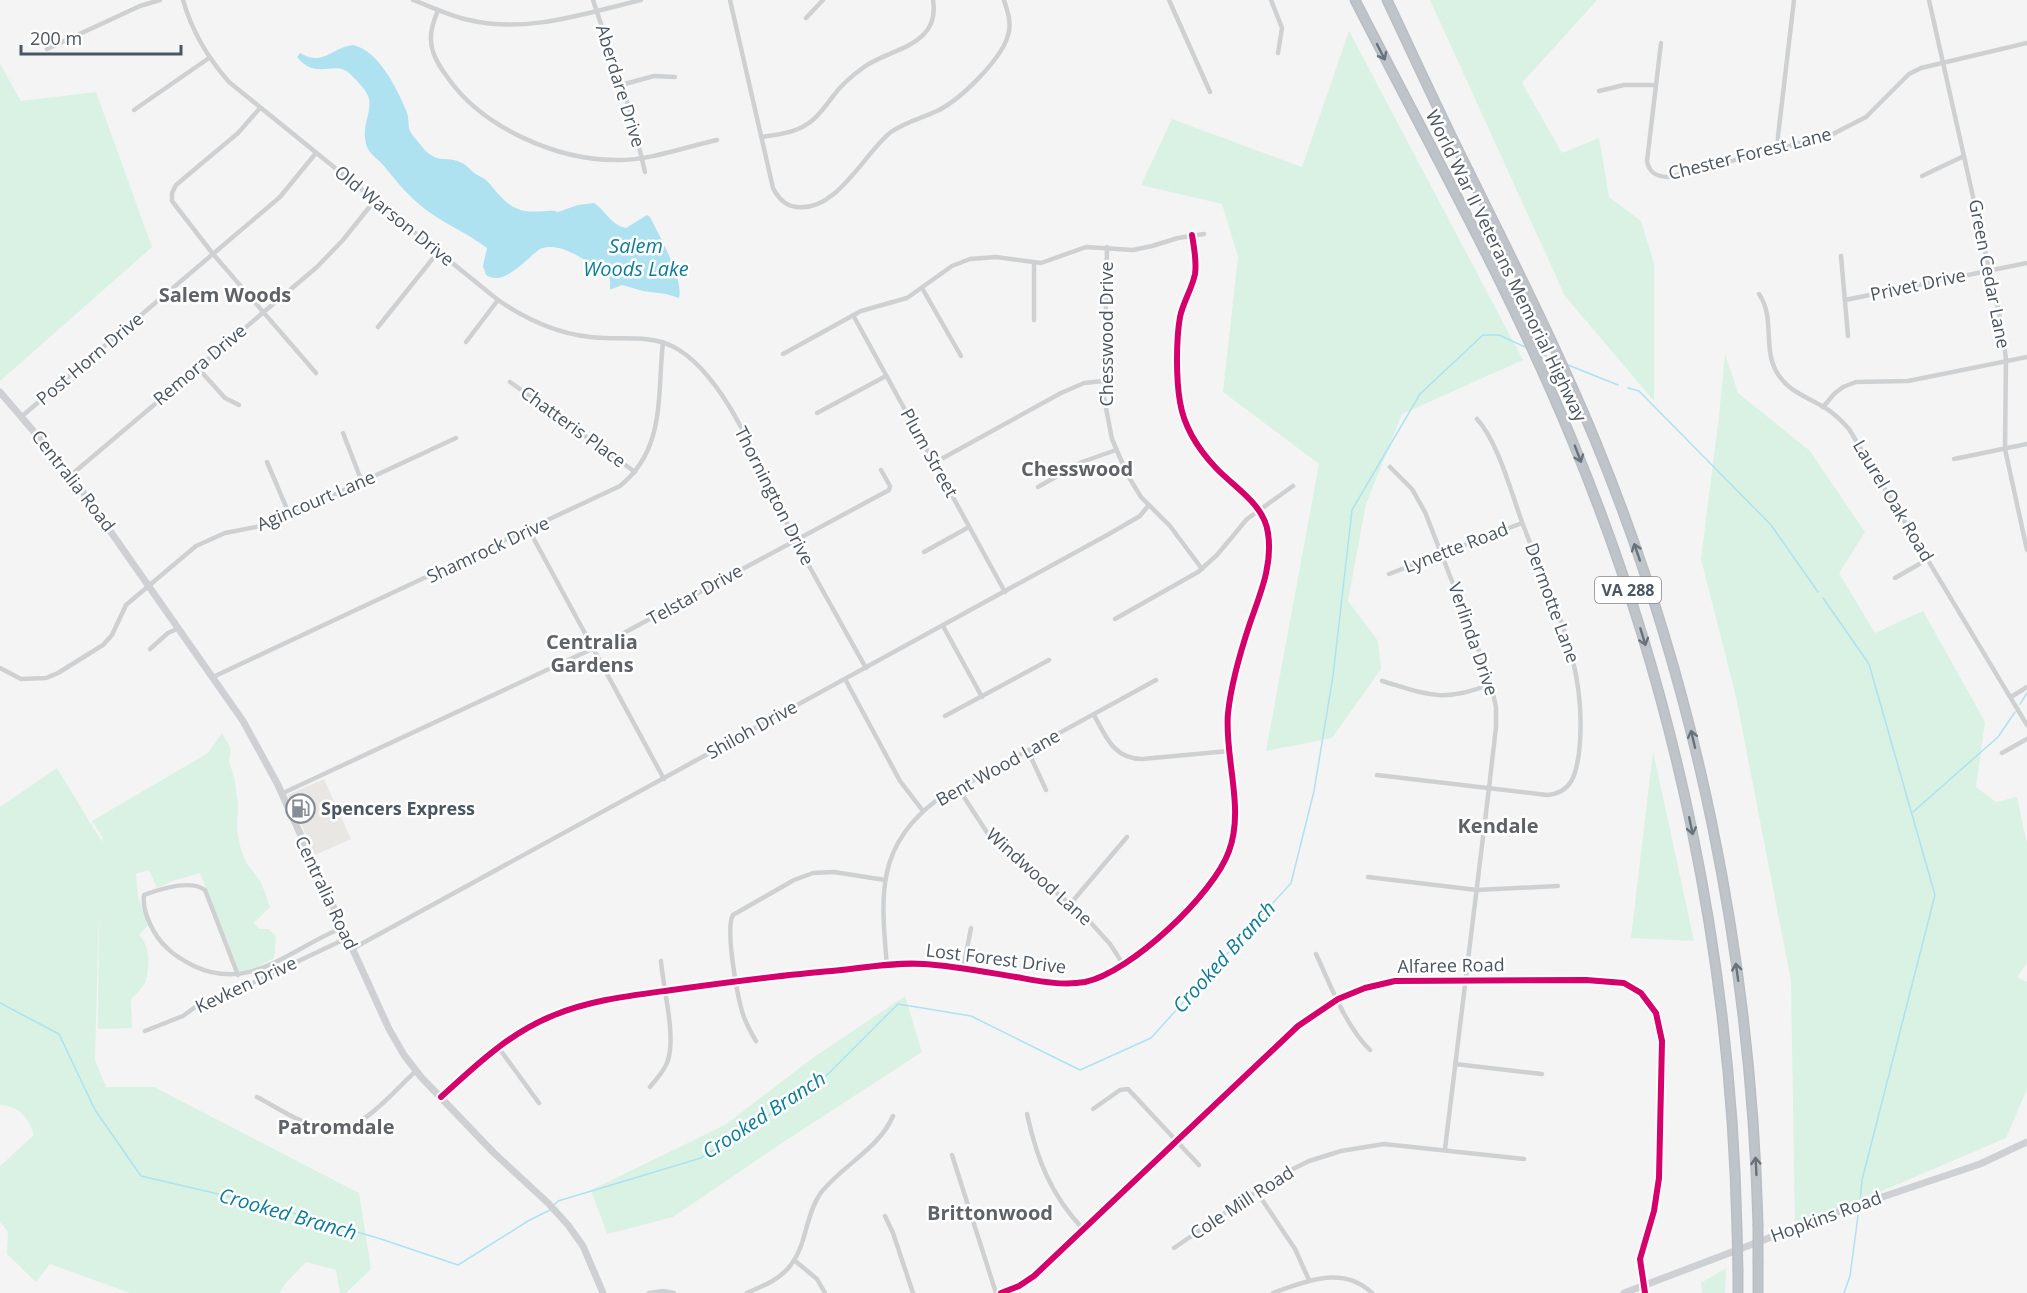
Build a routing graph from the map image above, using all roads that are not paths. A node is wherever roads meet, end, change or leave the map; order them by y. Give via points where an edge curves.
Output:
1 (160, 0) edge
2 (183, 0) edge
3 (413, 0) edge
4 (593, 0) edge
5 (641, 0) edge
6 (730, 0) edge
7 (823, 0) edge
8 (933, 0) edge
9 (1004, 0) edge
10 (1169, 0) edge
11 (1271, 0) edge
12 (1355, 0) edge
13 (1387, 0) edge
14 (1794, 0) edge
15 (1929, 0) edge
16 (438, 10) junction
17 (596, 11) junction
18 (806, 18) dead end
19 (2027, 43) edge
20 (1661, 44) dead end
21 (47, 49) dead end
22 (1278, 53) dead end
23 (209, 58) junction
24 (1942, 62) junction
25 (675, 77) dead end
26 (1655, 85) junction
27 (621, 86) junction
28 (1599, 91) dead end
29 (1210, 92) dead end
30 (260, 108) junction
31 (134, 110) dead end
32 (762, 137) junction
33 (717, 140) dead end
34 (1778, 148) junction
35 (316, 153) junction
36 (1964, 156) junction
37 (642, 158) junction
38 (645, 172) dead end
39 (1922, 176) dead end
40 (375, 200) junction
41 (1204, 234) dead end
42 (1192, 235) junction
43 (1107, 248) junction
44 (438, 252) junction
45 (213, 254) junction
46 (1841, 256) dead end
47 (1034, 263) junction
48 (2027, 263) edge
49 (1991, 270) junction
50 (922, 288) junction
51 (1759, 294) dead end
52 (498, 300) junction
53 (1845, 300) junction
54 (263, 312) junction
55 (853, 315) junction
56 (1034, 320) dead end
57 (378, 327) dead end
58 (1848, 336) dead end
59 (466, 342) dead end
60 (663, 342) junction
61 (783, 354) dead end
62 (961, 356) dead end
63 (2027, 357) edge
64 (2006, 361) junction
65 (197, 367) junction
66 (316, 373) dead end
67 (886, 375) junction
68 (1104, 381) junction
69 (510, 382) dead end
70 (0, 392) edge
71 (239, 405) dead end
72 (1823, 407) junction
73 (817, 413) dead end
74 (21, 417) junction
75 (1477, 418) dead end
76 (343, 432) dead end
77 (456, 438) dead end
78 (2027, 444) edge
79 (2005, 449) junction
80 (1116, 450) junction
81 (1954, 459) dead end
82 (267, 462) dead end
83 (934, 463) junction
84 (1389, 467) dead end
85 (882, 470) dead end
86 (635, 472) junction
87 (72, 475) junction
88 (362, 482) junction
89 (1293, 486) dead end
90 (1038, 487) dead end
91 (1148, 506) junction
92 (1258, 510) junction
93 (290, 516) junction
94 (1522, 523) junction
95 (969, 527) junction
96 (529, 530) junction
97 (795, 539) junction
98 (2027, 550) edge
99 (924, 552) dead end
100 (1442, 554) junction
101 (1928, 559) junction
102 (1202, 569) junction
103 (1389, 574) dead end
104 (1895, 578) dead end
105 (150, 587) junction
106 (1005, 592) junction
107 (1115, 619) dead end
108 (943, 626) junction
109 (179, 628) junction
110 (150, 649) dead end
111 (593, 649) junction
112 (1049, 660) dead end
113 (0, 668) edge
114 (866, 668) junction
115 (213, 677) junction
116 (845, 679) junction
117 (1156, 680) dead end
118 (1382, 681) dead end
119 (1491, 684) junction
120 (2027, 687) edge
121 (982, 697) junction
122 (2011, 697) junction
123 (1094, 715) junction
124 (945, 717) dead end
125 (2027, 725) edge
126 (2027, 739) edge
127 (1028, 751) junction
128 (1229, 751) junction
129 (2002, 753) dead end
130 (1377, 775) dead end
131 (664, 778) junction
132 (958, 788) junction
133 (1489, 788) junction
134 (1046, 790) dead end
135 (281, 794) junction
136 (923, 811) junction
137 (1127, 837) dead end
138 (1368, 877) dead end
139 (885, 880) junction
140 (1558, 886) dead end
141 (1477, 890) junction
142 (1071, 903) junction
143 (342, 928) junction
144 (971, 928) dead end
145 (347, 938) junction
146 (352, 950) junction
147 (1316, 954) dead end
148 (661, 961) dead end
149 (1123, 964) junction
150 (887, 966) junction
151 (963, 969) junction
152 (238, 975) junction
153 (1465, 979) junction
154 (736, 981) junction
155 (664, 991) junction
156 (1338, 999) junction
157 (145, 1031) dead end
158 (756, 1041) dead end
159 (498, 1047) junction
160 (1370, 1050) dead end
161 (1455, 1064) junction
162 (416, 1071) junction
163 (1542, 1074) dead end
164 (650, 1088) dead end
165 (257, 1097) dead end
166 (441, 1097) junction
167 (539, 1103) dead end
168 (1093, 1109) dead end
169 (1027, 1114) dead end
170 (894, 1116) dead end
171 (1177, 1141) junction
172 (2027, 1142) edge
173 (1445, 1149) junction
174 (952, 1155) dead end
175 (1524, 1159) dead end
176 (1199, 1165) dead end
177 (1257, 1191) junction
178 (885, 1216) dead end
179 (1083, 1229) junction
180 (1174, 1248) dead end
181 (794, 1260) junction
182 (1309, 1280) junction
183 (1644, 1289) edge
184 (603, 1293) edge
185 (649, 1293) edge
186 (674, 1293) edge
187 (747, 1293) edge
188 (825, 1293) edge
189 (913, 1293) edge
190 (996, 1293) edge
191 (1001, 1293) edge
192 (1273, 1293) edge
193 (1372, 1293) edge
194 (1624, 1293) edge
195 (1738, 1293) edge
196 (1758, 1293) edge

1 - 21 street
2 - 23 street, Old Warson Drive via 193,30
3 - 16 street
4 - 17 street, Aberdare Drive
5 - 17 street
6 - 32 street
7 - 18 street
8 - 32 street via 932,21 918,39 864,67 807,125
9 - 32 street via 1010,29 997,60 950,103 891,133 850,179 826,198 806,207 782,200 773,188
10 - 29 street
11 - 22 street via 1282,28
12 -> 195 highway, World War II Veterans Memorial Highway / VA 288, bridge via 1548,385 1597,503 1636,615 1673,744 1711,933 1729,1078
196 -> 13 highway, World War II Veterans Memorial Highway / VA 288, bridge via 1750,1083 1729,912 1704,786 1663,631 1627,523 1582,410
14 - 34 street
15 - 24 street, Green Cedar Lane
16 - 17 street via 471,21 503,25 537,23
16 - 37 street via 430,35 436,59 461,94 491,119 518,136 565,152 615,160
17 - 27 street, Aberdare Drive
19 - 24 street, Chester Forest Lane
20 - 26 street, Chester Forest Lane
23 - 30 street, Old Warson Drive via 229,82
23 - 31 street
24 - 34 street, Chester Forest Lane via 1909,74 1862,120 1831,135
24 - 36 street, Green Cedar Lane
25 - 27 street via 654,76
26 - 28 street via 1624,85
26 - 34 street, Chester Forest Lane via 1647,161 1655,175 1675,176
27 - 37 street, Aberdare Drive
30 - 35 street, Old Warson Drive
30 - 45 street via 238,133 176,185 171,196
33 - 37 street
35 - 40 street, Old Warson Drive
35 - 45 street, Post Horn Drive via 280,196
36 - 39 street
36 - 49 street, Green Cedar Lane
37 - 38 street, Aberdare Drive
40 - 44 street, Old Warson Drive
40 - 54 street, Remora Drive via 330,254
41 - 42 street
42 - 43 street via 1142,249
42 - 92 street, Lost Forest Drive via 1195,273 1179,322 1182,411 1203,453
43 - 47 street via 1086,247
43 - 68 street, Chesswood Drive
44 - 52 street, Old Warson Drive
44 - 57 street
45 - 54 street
45 - 74 street, Post Horn Drive
46 - 53 street
47 - 50 street via 996,257 970,259 952,266
47 - 56 street
48 - 49 street, Privet Drive
49 - 53 street, Privet Drive
49 - 64 street, Green Cedar Lane
50 - 55 street via 908,298
50 - 62 street
51 - 72 street, Laurel Oak Road via 1767,308 1771,358 1776,371 1792,390
52 - 59 street
52 - 60 street, Old Warson Drive via 559,331
53 - 58 street
54 - 65 street, Remora Drive
54 - 66 street
55 - 61 street
55 - 67 street, Plum Street
60 - 86 street, Shamrock Drive via 654,437
60 - 97 street, Thornington Drive via 692,359 716,385
63 - 64 street
64 - 72 street via 1908,381 1856,382 1842,387
64 - 79 street, Green Cedar Lane
65 - 71 street via 225,398
65 - 87 street, Remora Drive
67 - 73 street
67 - 83 street, Plum Street
68 - 80 street, Chesswood Drive via 1106,412
68 - 83 street via 1084,383 1061,393
69 - 86 street, Chatteris Place
70 - 74 main road, Centralia Road
72 - 101 street, Laurel Oak Road via 1854,436
74 - 87 main road, Centralia Road
75 - 94 street, Dermotte Lane via 1487,432
76 - 88 street
77 - 88 street, Agincourt Lane
78 - 79 street
79 - 81 street
79 - 98 street, Green Cedar Lane
80 - 90 street via 1082,462
80 - 91 street, Chesswood Drive via 1133,486
82 - 93 street
83 - 95 street, Plum Street
84 - 100 street, Verlinda Drive via 1419,500
85 - 97 street, Telstar Drive via 889,490
86 - 96 street, Shamrock Drive via 611,492
87 - 105 main road, Centralia Road
88 - 93 street, Agincourt Lane
89 - 92 street
91 - 102 street, Chesswood Drive via 1170,526
91 - 106 street, Shiloh Drive via 1137,518
92 - 102 street
92 - 128 street, Lost Forest Drive via 1268,535 1268,562 1231,699
93 - 105 street, Agincourt Lane via 205,541
94 - 100 street, Lynette Road
94 - 133 street, Dermotte Lane via 1575,663 1581,718 1577,771 1566,788 1551,795
95 - 99 street
95 - 106 street, Plum Street
96 - 111 street
96 - 115 street, Shamrock Drive
97 - 111 street, Telstar Drive
97 - 114 street, Thornington Drive
100 - 103 street, Lynette Road
100 - 119 street, Verlinda Drive
101 - 104 street
101 - 122 street, Laurel Oak Road
102 - 107 street
105 - 109 main road, Centralia Road
105 - 113 street, Agincourt Lane via 126,605 103,645 70,668 46,678 21,679
106 - 108 street, Shiloh Drive
108 - 114 street, Shiloh Drive
108 - 121 street
109 - 110 street
109 - 115 main road, Centralia Road
111 - 131 street
111 - 135 street, Telstar Drive
112 - 121 street
114 - 116 street, Shiloh Drive
115 - 135 main road, Centralia Road via 255,741
116 - 131 street, Shiloh Drive
116 - 136 street via 900,781
117 - 123 street, Bent Wood Lane
118 - 119 street via 1441,696 1459,695
119 - 133 street, Verlinda Drive via 1496,718
120 - 122 street
121 - 124 street
122 - 125 street, Laurel Oak Road
123 - 127 street, Bent Wood Lane
123 - 128 street via 1114,749 1130,758
126 - 129 street
127 - 132 street, Bent Wood Lane
127 - 134 street
128 - 149 street, Lost Forest Drive via 1235,821 1226,860 1187,910
130 - 133 street, Dermotte Lane
131 - 146 street, Shiloh Drive
132 - 136 street, Bent Wood Lane
132 - 142 street, Windwood Lane via 995,842
133 - 141 street, Verlinda Drive
135 - 143 main road, Centralia Road
136 - 139 street, Bent Wood Lane via 899,841
137 - 142 street
138 - 141 street
139 - 150 street, Bent Wood Lane via 882,911
139 - 154 street via 834,872 813,873 736,911 729,924
140 - 141 street
141 - 153 street, Verlinda Drive
142 - 149 street, Windwood Lane via 1095,926
143 - 145 main road, Centralia Road
143 - 152 street via 262,968
144 - 151 street
145 - 146 main road, Centralia Road
145 - 157 street, Kevken Drive
146 - 162 main road, Centralia Road via 389,1029
147 - 156 street
148 - 155 street
149 - 151 street, Lost Forest Drive via 1102,977 1071,984
150 - 151 street, Lost Forest Drive via 915,963
150 - 154 street, Lost Forest Drive
152 - 152 street via 210,972 169,951 152,928 144,895 194,885 206,890
153 - 156 street, Alfaree Road via 1395,981
153 - 161 street, Verlinda Drive
153 - 183 street, Alfaree Road via 1618,982 1636,989 1650,1003 1661,1032 1662,1136 1657,1196 1640,1259
154 - 155 street, Lost Forest Drive
154 - 158 street via 742,1013
155 - 159 street, Lost Forest Drive via 570,1009 538,1022
155 - 164 street via 671,1050 666,1066
156 - 160 street
156 - 171 street, Alfaree Road via 1298,1026
159 - 166 street, Lost Forest Drive
159 - 167 street
161 - 163 street
161 - 173 street, Verlinda Drive
162 - 165 street via 366,1117 345,1128 316,1126
162 - 166 main road, Centralia Road
166 - 184 main road, Centralia Road via 559,1214 583,1246
168 - 171 street via 1120,1090 1128,1089
169 - 179 street via 1049,1183
170 - 181 street via 883,1133 819,1196
171 - 176 street
171 - 179 street, Alfaree Road
172 - 183 main road, Hopkins Road via 1980,1164 1859,1205
173 - 175 street, Cole Mill Road
173 - 177 street, Cole Mill Road via 1384,1144 1341,1151 1294,1168
174 - 190 street
177 - 180 street, Cole Mill Road
177 - 182 street via 1295,1249
178 - 189 street
179 - 191 street, Alfaree Road via 1034,1276
181 - 187 street via 776,1279
181 - 188 street via 817,1279
182 - 192 street
182 - 193 street via 1346,1278
183 - 194 main road, Hopkins Road
185 - 186 street

